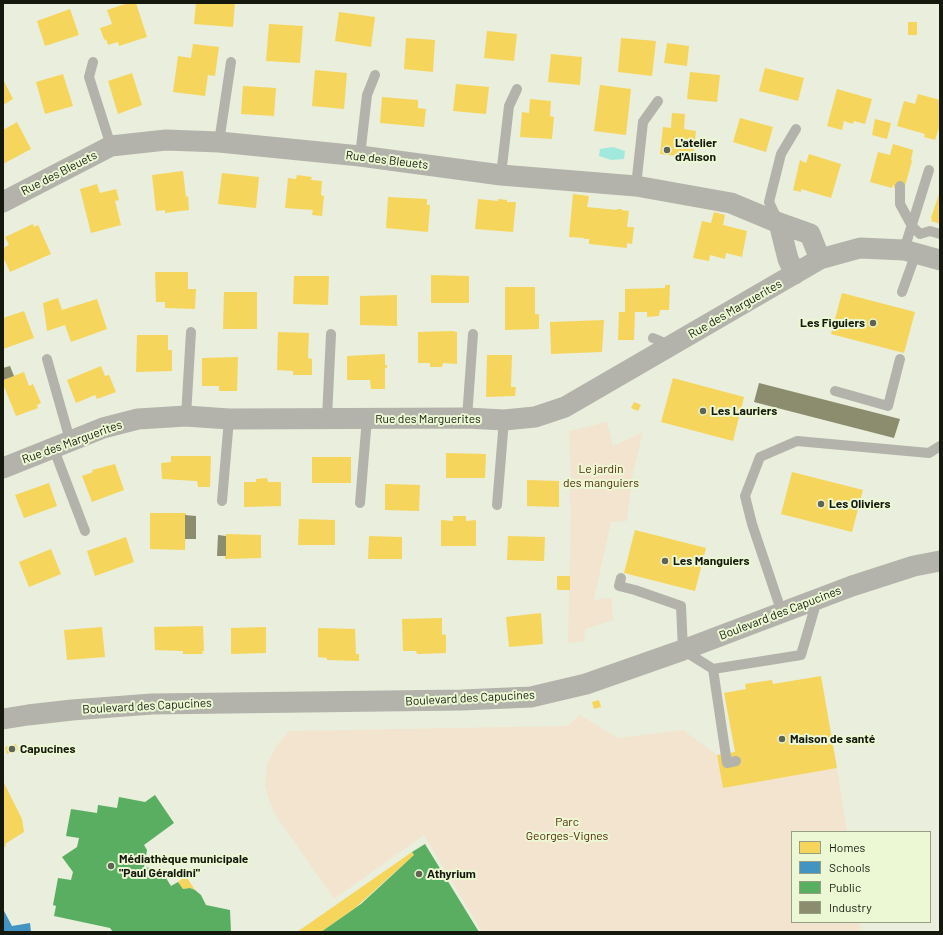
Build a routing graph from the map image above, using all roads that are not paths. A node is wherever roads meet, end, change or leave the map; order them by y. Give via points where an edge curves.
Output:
1 (93, 62) dead end
2 (231, 62) dead end
3 (375, 75) dead end
4 (517, 89) dead end
5 (658, 101) dead end
6 (796, 129) dead end
7 (219, 142) junction
8 (111, 146) junction
9 (360, 156) junction
10 (929, 170) dead end
11 (500, 175) junction
12 (636, 186) junction
13 (900, 186) dead end
14 (3, 202) edge
15 (779, 223) junction
16 (912, 226) junction
17 (940, 234) edge
18 (910, 251) junction
19 (820, 260) junction
20 (940, 260) edge
21 (795, 274) junction
22 (902, 292) dead end
23 (191, 332) dead end
24 (331, 334) dead end
25 (473, 334) dead end
26 (47, 359) dead end
27 (900, 359) dead end
28 (835, 391) dead end
29 (186, 416) junction
30 (327, 418) junction
31 (366, 418) junction
32 (467, 418) junction
33 (229, 419) junction
34 (504, 420) junction
35 (62, 444) junction
36 (940, 446) edge
37 (3, 468) edge
38 (222, 501) dead end
39 (360, 504) dead end
40 (497, 505) dead end
41 (85, 531) dead end
42 (940, 561) edge
43 (621, 578) dead end
44 (817, 600) junction
45 (782, 613) junction
46 (683, 650) junction
47 (714, 669) junction
48 (3, 719) edge
49 (736, 761) dead end

1 - 8 lane via 88,77
2 - 7 lane
3 - 9 lane via 367,95
4 - 11 lane via 509,106
5 - 12 lane via 643,122
6 - 15 lane via 781,154 769,202
7 - 8 street, Rue des Bleuets via 166,140
7 - 9 street, Rue des Bleuets
8 - 14 street, Rue des Bleuets
9 - 11 street, Rue des Bleuets
10 - 16 lane
11 - 12 street, Rue des Bleuets
12 - 15 street, Rue des Bleuets via 731,203
13 - 16 lane via 900,204
15 - 19 street, Rue des Bleuets via 810,234
15 - 21 street via 788,259
16 - 17 lane via 920,234 930,231
16 - 18 lane
18 - 19 street via 860,248
18 - 20 street
18 - 22 lane
19 - 21 street, Rue des Marguerites
21 - 34 street, Rue des Marguerites via 663,342 565,407 535,418
23 - 29 lane
24 - 30 lane
25 - 32 lane
26 - 35 lane
27 - 28 lane via 888,406
29 - 33 street, Rue des Marguerites
29 - 35 street, Rue des Marguerites via 138,419 103,428
30 - 31 street, Rue des Marguerites
30 - 33 street, Rue des Marguerites
31 - 32 street, Rue des Marguerites
31 - 39 lane
32 - 34 street, Rue des Marguerites
33 - 38 lane
34 - 40 lane
35 - 37 street, Rue des Marguerites
35 - 41 lane
36 - 45 lane via 929,452 797,441 760,458 745,496
42 - 44 street, Boulevard des Capucines via 914,566
43 - 46 lane via 619,586 681,606
44 - 45 street, Boulevard des Capucines
44 - 47 lane via 801,655
45 - 46 street, Boulevard des Capucines
46 - 47 lane
46 - 48 street, Boulevard des Capucines via 586,684 531,697 152,704 50,712
47 - 49 lane via 727,763

